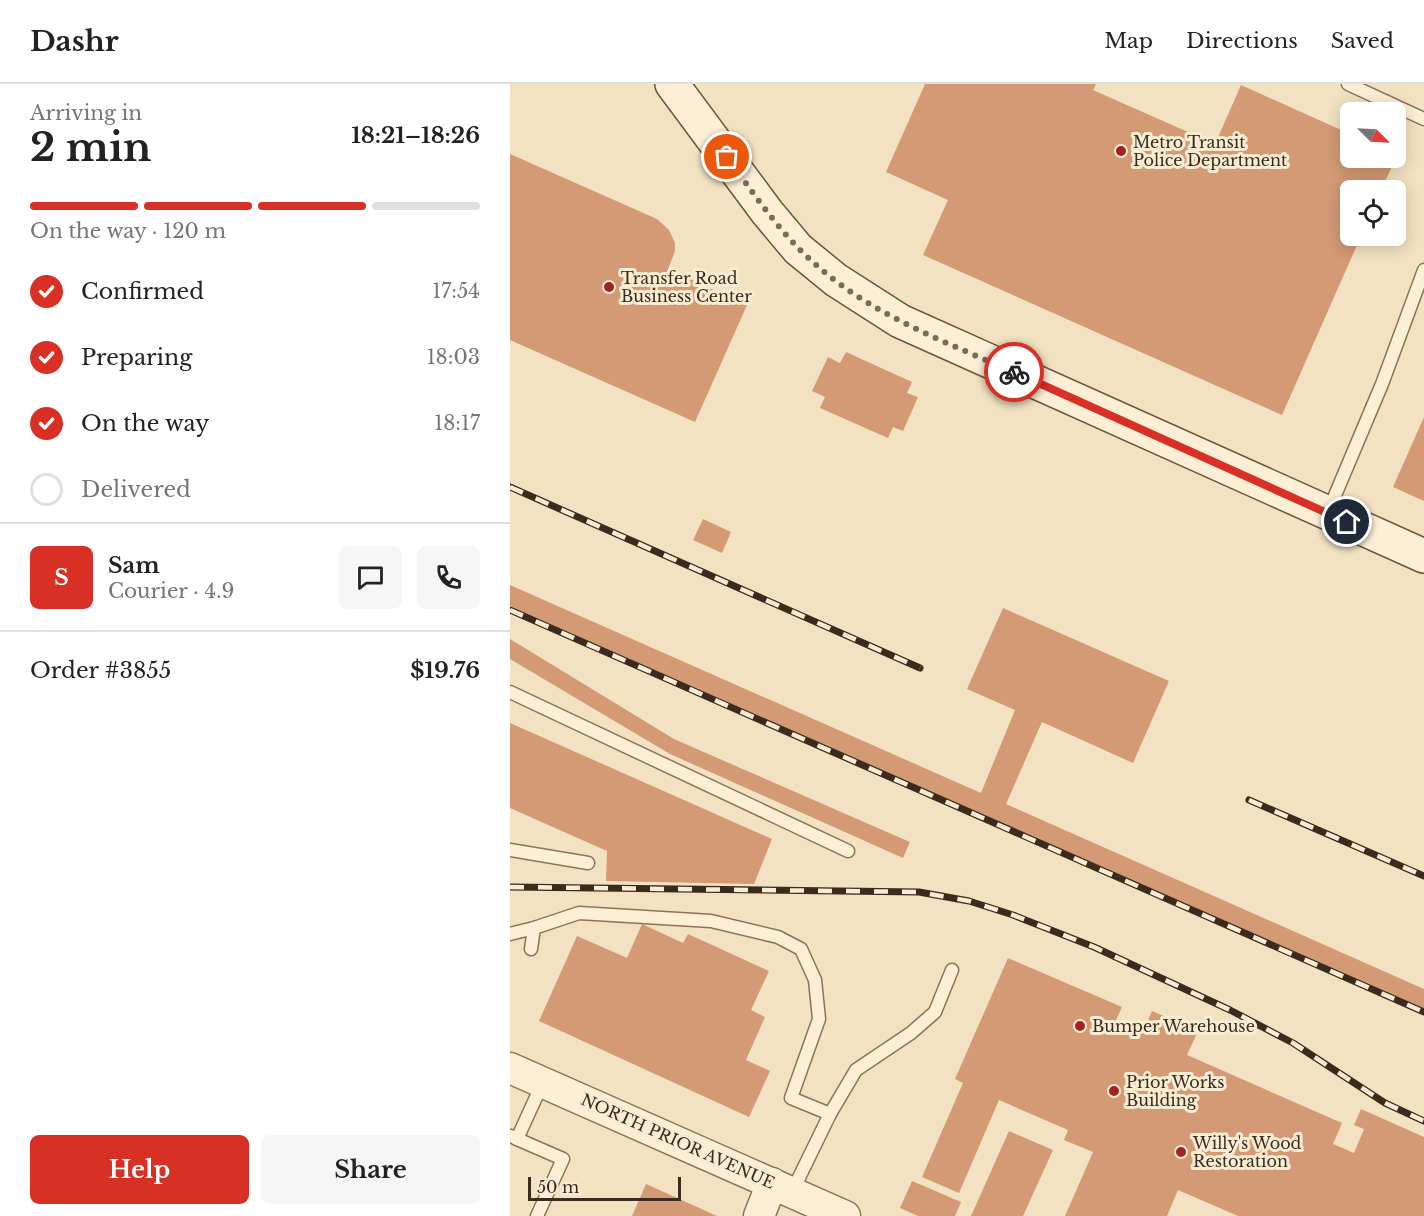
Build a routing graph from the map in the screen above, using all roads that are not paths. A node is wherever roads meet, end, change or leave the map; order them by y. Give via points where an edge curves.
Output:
1 (672, 84) edge
2 (1348, 84) edge
3 (1424, 119) edge
4 (1424, 270) edge
5 (1328, 513) junction
6 (1424, 556) edge
7 (510, 692) edge
8 (510, 850) edge
9 (848, 851) dead end
10 (588, 863) dead end
11 (534, 928) junction
12 (510, 934) edge
13 (531, 949) dead end
14 (952, 970) dead end
15 (510, 1068) edge
16 (543, 1082) junction
17 (830, 1114) junction
18 (513, 1137) edge
19 (782, 1188) junction
20 (537, 1216) edge
21 (759, 1216) edge
22 (845, 1216) edge

1 - 5 main road via 798,249 867,301 900,321
2 - 3 lane
4 - 5 lane
5 - 6 main road
7 - 9 lane
8 - 10 lane
11 - 12 lane
11 - 13 lane
11 - 17 lane via 579,913 711,921 778,937 801,949 814,980 819,1019 790,1098
14 - 17 lane via 935,1012 856,1070
15 - 16 street, NORTH PRIOR AVENUE
16 - 18 lane
16 - 19 street, NORTH PRIOR AVENUE
17 - 19 lane
18 - 20 lane via 563,1159
19 - 21 street
19 - 22 street, NORTH PRIOR AVENUE

